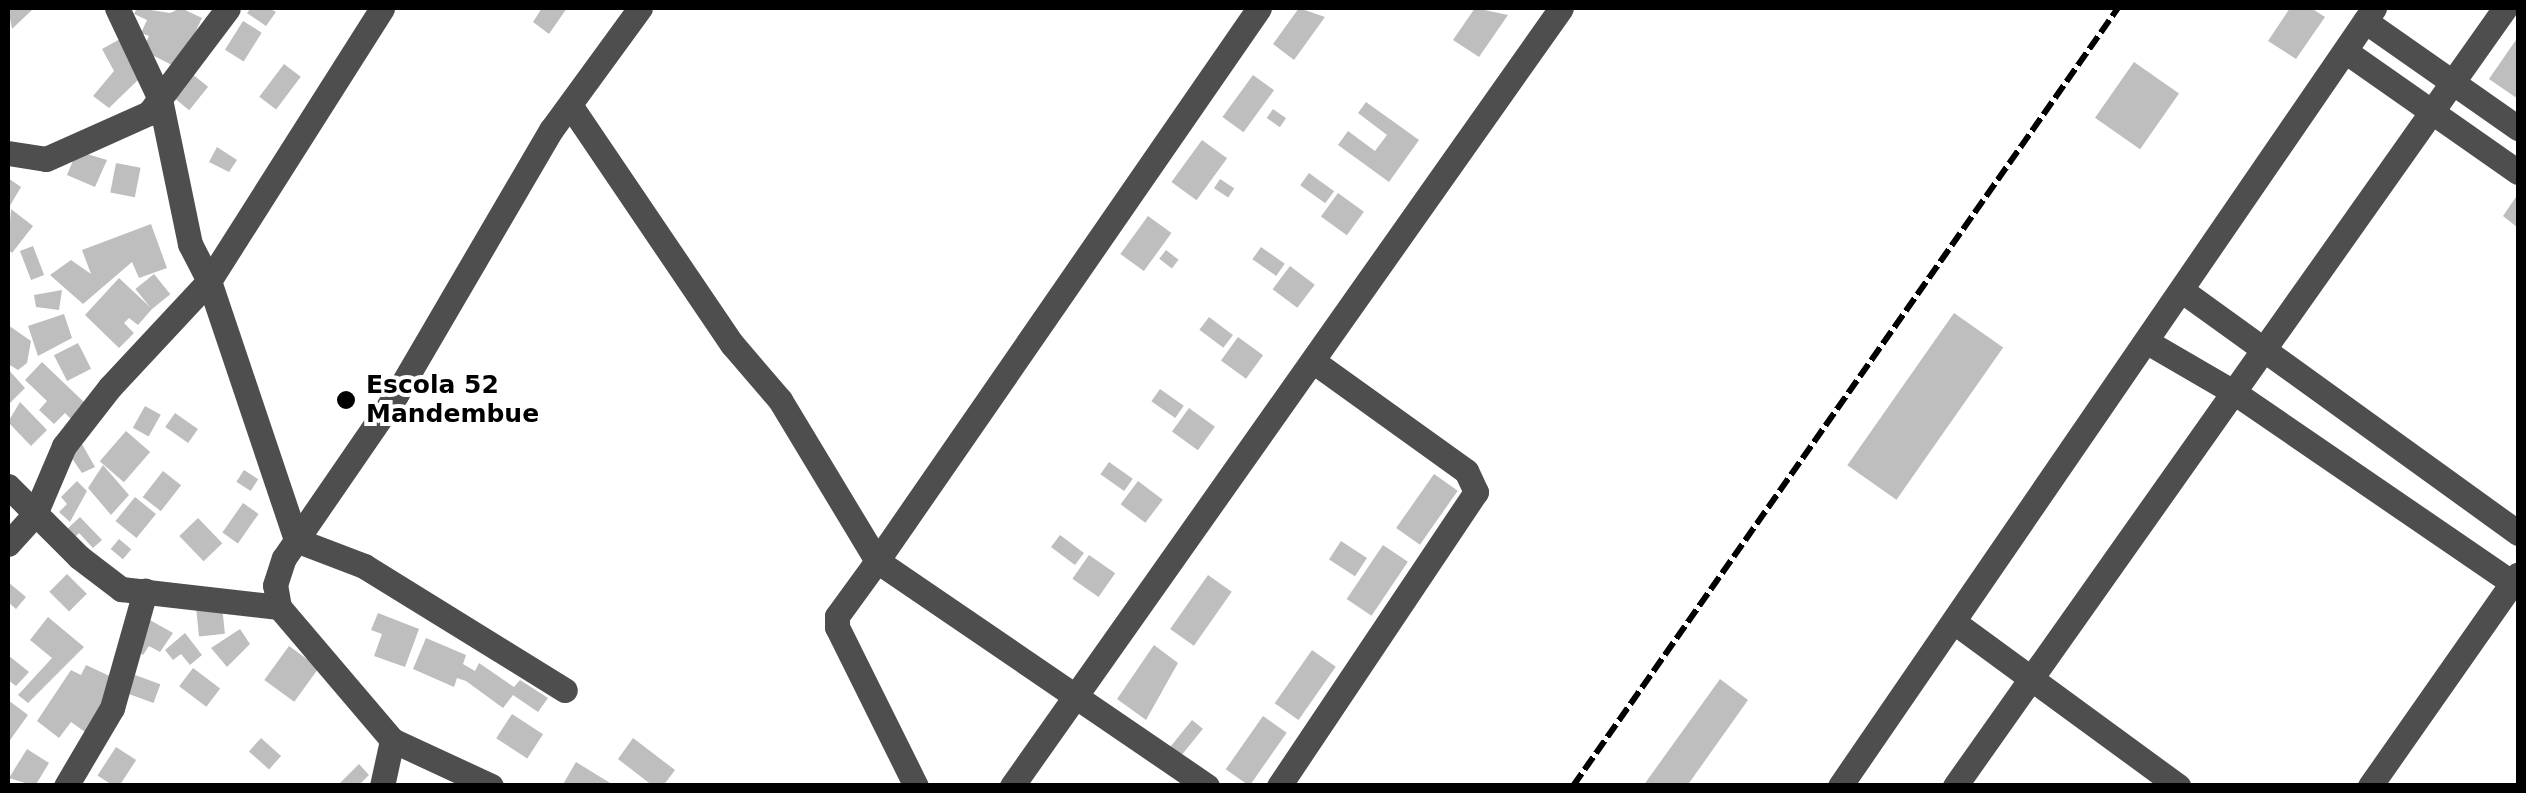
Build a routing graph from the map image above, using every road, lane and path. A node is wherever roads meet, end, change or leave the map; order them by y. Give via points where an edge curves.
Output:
1 (118, 8) edge
2 (228, 8) edge
3 (382, 8) edge
4 (640, 8) edge
5 (1258, 8) edge
6 (1561, 8) edge
7 (2505, 8) edge
8 (2370, 14) edge
9 (2345, 52) junction
10 (2453, 82) junction
11 (160, 99) junction
12 (570, 105) junction
13 (2431, 112) junction
14 (2518, 128) edge
15 (8, 152) edge
16 (2518, 172) edge
17 (209, 281) junction
18 (2184, 292) junction
19 (2149, 343) junction
20 (2263, 351) junction
21 (1313, 362) junction
22 (2235, 394) junction
23 (8, 486) edge
24 (35, 514) junction
25 (2518, 533) edge
26 (296, 540) junction
27 (8, 544) edge
28 (876, 562) junction
29 (2517, 581) edge
30 (144, 591) junction
31 (279, 607) junction
32 (1954, 622) junction
33 (2027, 680) junction
34 (565, 690) dead end
35 (1080, 694) junction
36 (392, 740) junction
37 (66, 786) edge
38 (382, 786) edge
39 (491, 786) edge
40 (916, 786) edge
41 (1012, 786) edge
42 (1207, 786) edge
43 (1280, 786) edge
44 (1840, 786) edge
45 (1956, 786) edge
46 (2178, 786) edge
47 (2370, 786) edge

1 - 11 street
2 - 11 street
3 - 17 street
4 - 12 street
5 - 28 street
6 - 21 street
7 - 10 street
8 - 9 street
8 - 10 street
9 - 13 street
9 - 18 street
10 - 13 street
10 - 14 street
11 - 15 street via 149,113 46,159
11 - 17 street via 190,244
12 - 26 street via 396,395
12 - 28 street via 732,344 780,400
13 - 16 street
13 - 20 street
17 - 24 street via 64,446
17 - 26 street
18 - 19 street
18 - 20 street
19 - 22 street
19 - 32 street
20 - 22 street
20 - 25 street
21 - 35 street
21 - 43 street via 1466,471 1476,492
22 - 29 street
22 - 33 street
23 - 24 street
24 - 27 street
24 - 30 street via 120,588
26 - 31 street via 275,585
26 - 34 street via 364,566
28 - 35 street
28 - 40 street via 837,616 837,627
29 - 47 street
30 - 31 street
30 - 37 street via 112,708
31 - 36 street
32 - 33 street
32 - 44 street
33 - 45 street
33 - 46 street
35 - 41 street
35 - 42 street
36 - 38 street
36 - 39 street

